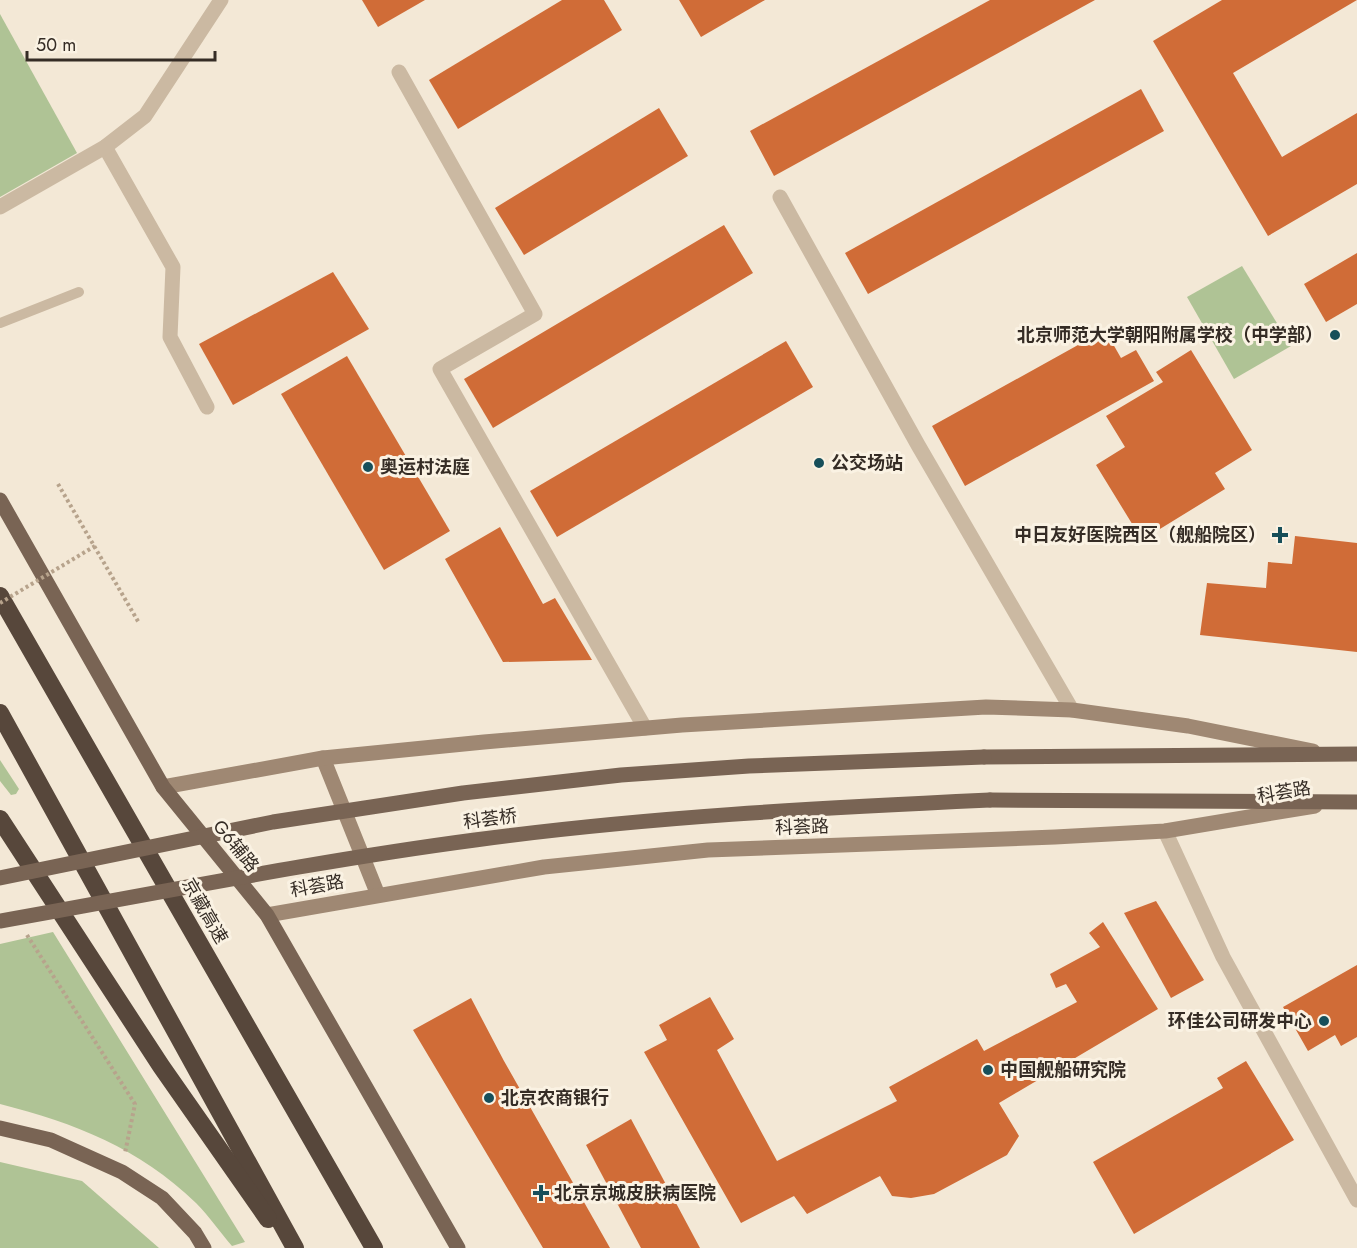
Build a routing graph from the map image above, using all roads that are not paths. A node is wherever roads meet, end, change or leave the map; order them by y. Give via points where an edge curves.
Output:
1 (221, 0) edge
2 (399, 72) dead end
3 (105, 147) junction
4 (780, 197) dead end
5 (0, 207) edge
6 (79, 292) dead end
7 (0, 323) edge
8 (207, 407) dead end
9 (0, 500) edge
10 (0, 596) edge
11 (1072, 710) junction
12 (0, 713) edge
13 (645, 728) junction
14 (1326, 753) junction
15 (1357, 754) edge
16 (984, 757) joint
17 (323, 758) junction
18 (163, 787) junction
19 (990, 800) joint
20 (1341, 802) junction
21 (1357, 802) edge
22 (0, 819) edge
23 (1165, 831) junction
24 (0, 878) edge
25 (378, 895) junction
26 (267, 915) junction
27 (0, 921) edge
28 (0, 1128) edge
29 (1357, 1200) edge
30 (204, 1248) edge
31 (288, 1248) edge
32 (295, 1248) edge
33 (374, 1248) edge
34 (458, 1248) edge

1 - 3 street via 146,116
2 - 13 street via 535,314 440,369
3 - 5 street
3 - 8 street via 173,267 170,337
4 - 11 street
6 - 7 lane
9 - 18 main road, G6辅路
10 - 33 highway, 京藏高速
11 - 13 street via 987,707
11 - 14 street via 1188,726
12 - 32 highway
13 - 17 street
14 - 15 main road, 科荟路
14 - 16 main road, 科荟路
16 - 24 main road, 科荟桥, bridge via 737,767 462,793 273,822
17 - 18 street
17 - 25 street
18 - 26 main road, G6辅路
19 - 20 main road, 科荟路
19 - 27 main road, 科荟桥, bridge via 620,823 474,840
20 - 21 main road, 科荟路
20 - 23 street, 科荟路
22 - 31 highway via 160,1066
23 - 25 street, 科荟路 via 708,850 544,867
23 - 29 street via 1223,957
25 - 26 street, 科荟路
26 - 34 main road, G6辅路
28 - 30 main road via 51,1140 122,1172 162,1198

